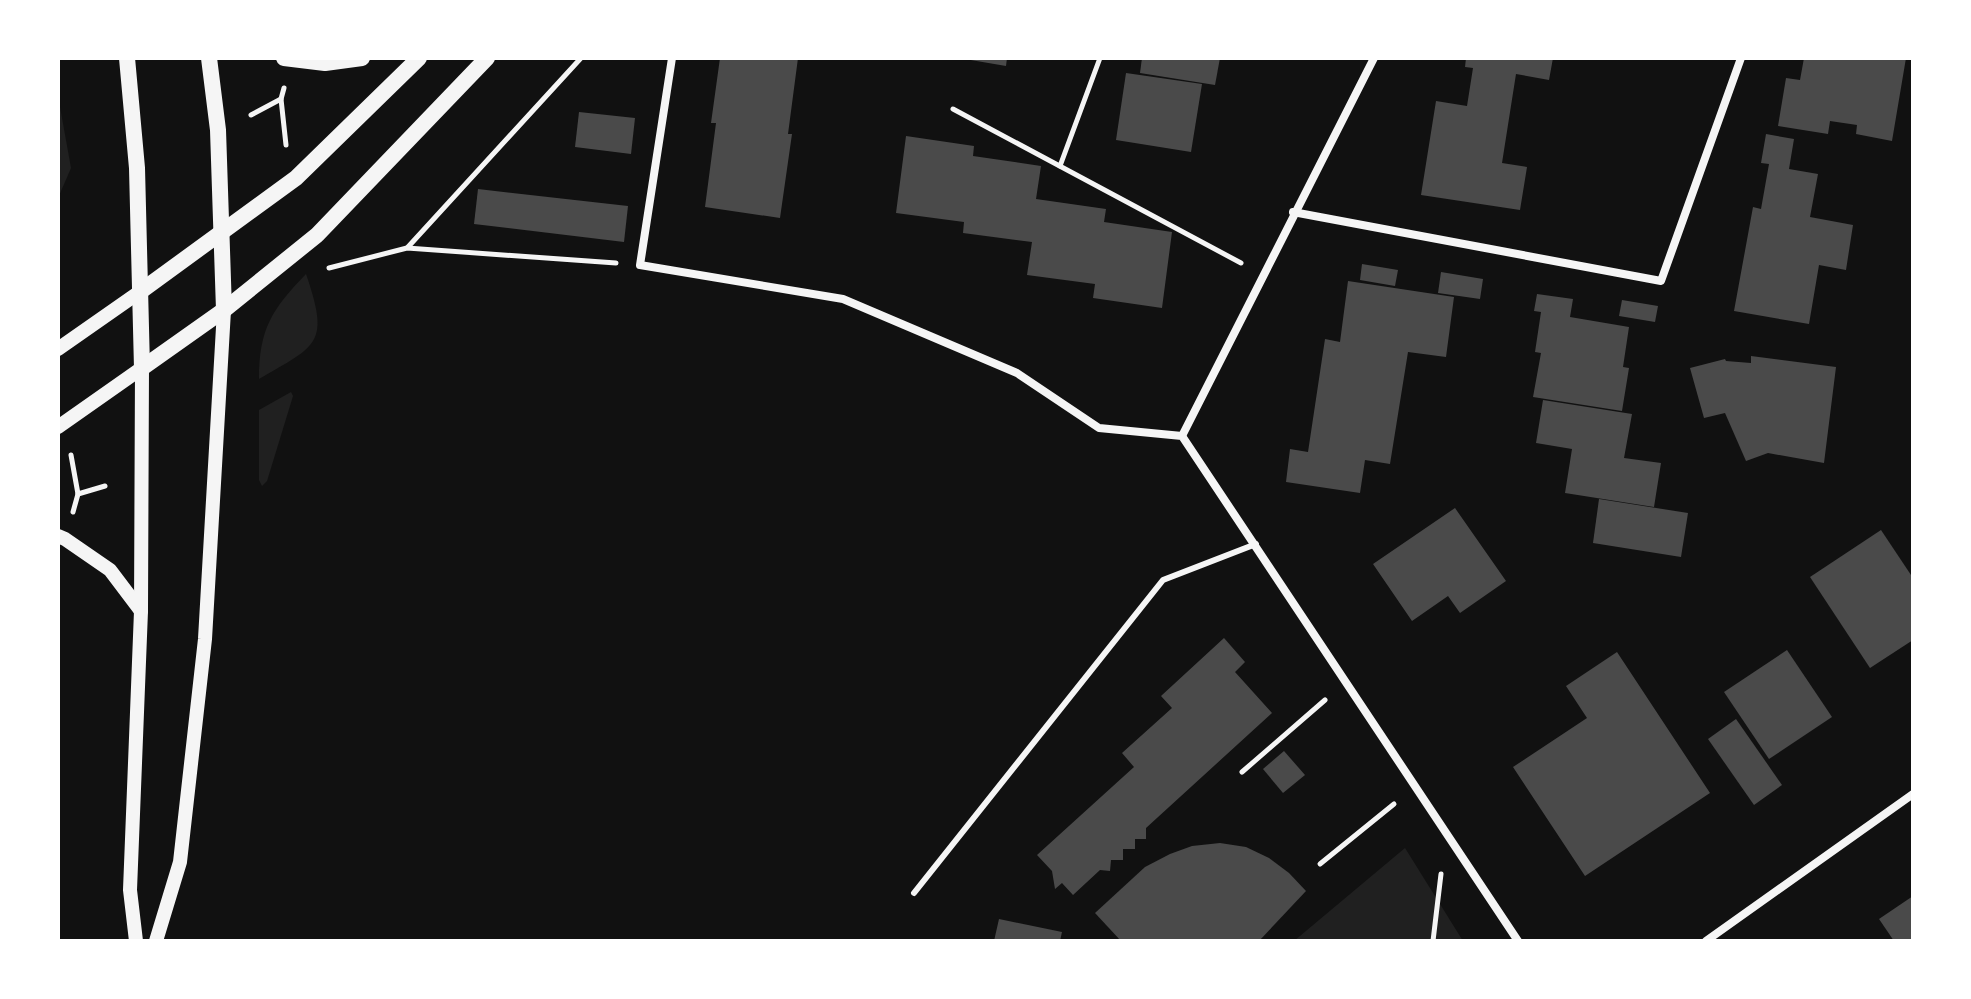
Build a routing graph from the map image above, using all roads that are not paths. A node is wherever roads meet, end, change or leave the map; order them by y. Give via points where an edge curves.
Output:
1 (127, 58) edge
2 (209, 58) edge
3 (284, 58) edge
4 (362, 58) edge
5 (419, 58) edge
6 (487, 58) edge
7 (672, 58) edge
8 (1374, 58) edge
9 (1741, 58) edge
10 (1293, 212) junction
11 (222, 233) junction
12 (141, 291) junction
13 (224, 310) junction
14 (58, 349) edge
15 (142, 368) junction
16 (58, 427) edge
17 (1182, 436) junction
18 (58, 536) edge
19 (1256, 544) junction
20 (141, 611) junction
21 (1913, 794) edge
22 (914, 893) dead end
23 (136, 941) edge
24 (156, 941) edge
25 (1518, 941) edge
26 (1706, 941) edge

1 - 12 main road
2 - 11 main road
3 - 4 main road via 325,63
5 - 11 main road via 305,170
6 - 13 main road via 317,235
7 - 17 street via 640,265 843,299 1017,373 1099,428
8 - 10 street
9 - 10 street via 1661,281
10 - 17 street
11 - 12 main road
11 - 13 main road
12 - 14 street
12 - 15 main road
13 - 15 main road
13 - 24 street via 202,668 180,862
15 - 16 street
15 - 20 street
17 - 19 street
18 - 20 street via 110,570
19 - 22 lane via 1163,580
19 - 25 street
20 - 23 street via 130,890
21 - 26 street

